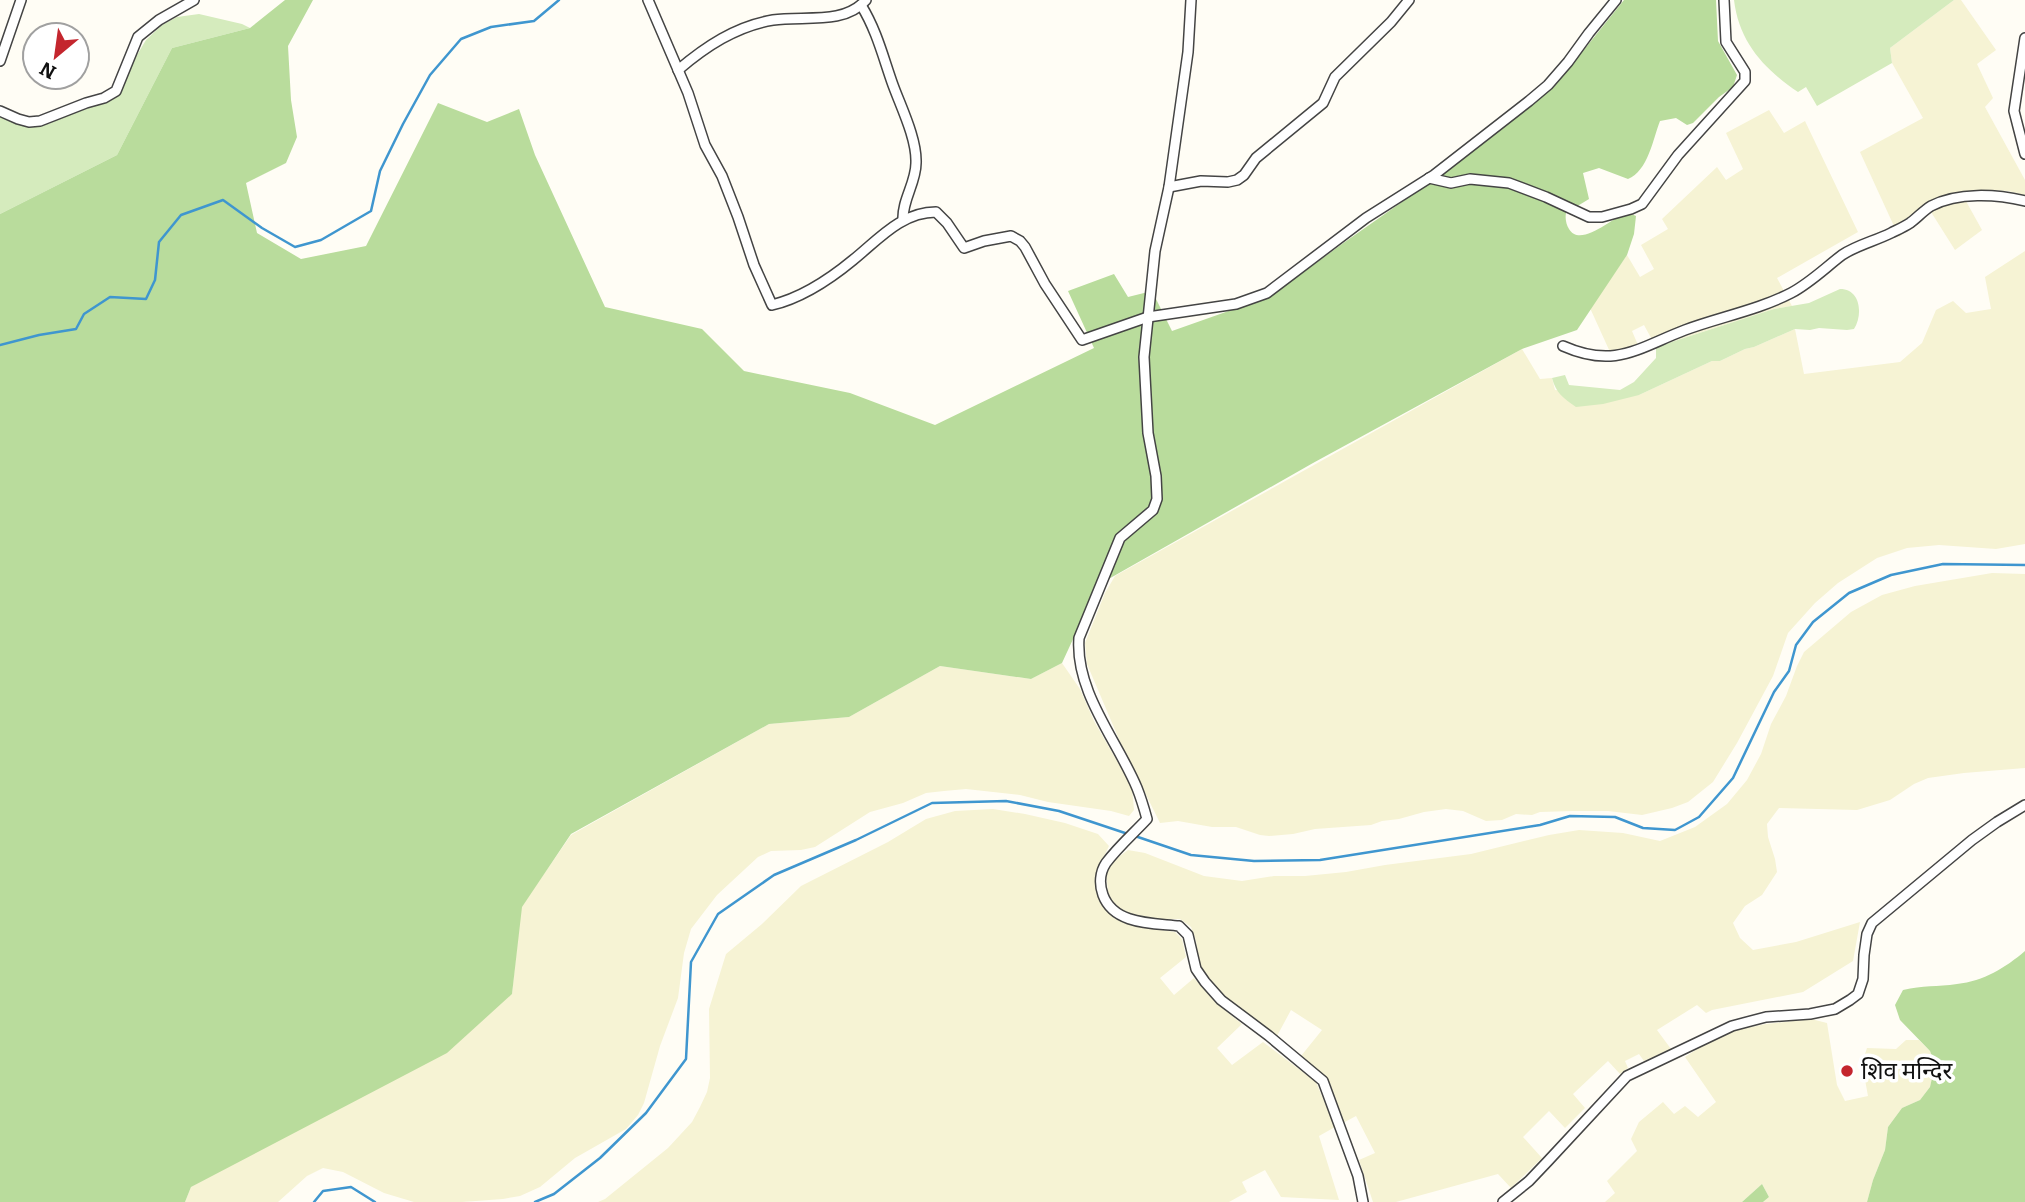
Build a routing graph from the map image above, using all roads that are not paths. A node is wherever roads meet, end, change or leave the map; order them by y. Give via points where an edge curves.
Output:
1 (21, 0) edge
2 (194, 0) edge
3 (648, 0) edge
4 (1191, 0) edge
5 (1409, 0) edge
6 (1616, 0) edge
7 (1724, 0) edge
8 (863, 3) edge
9 (2025, 38) edge
10 (0, 61) edge
11 (678, 70) junction
12 (0, 110) edge
13 (2025, 154) edge
14 (1429, 178) junction
15 (1169, 187) junction
16 (2025, 201) edge
17 (903, 220) junction
18 (1147, 317) junction
19 (1563, 346) dead end
20 (2025, 806) edge
21 (1363, 1202) edge
22 (1503, 1202) edge

1 - 10 street
2 - 12 street via 138,37 116,91 104,98 40,121 29,122
3 - 11 street
4 - 15 street
5 - 15 street via 1335,77 1323,103 1256,158 1237,180
6 - 14 street via 1548,85
7 - 14 street via 1726,42 1745,72 1745,81 1678,155 1642,204 1589,217 1509,183 1470,179 1451,183
8 - 11 street via 824,18 773,20 751,26 723,37
8 - 17 street via 917,161
9 - 13 street via 2014,111
11 - 17 street via 772,305 823,281
14 - 18 street via 1366,218 1267,293 1236,304
15 - 18 street
16 - 19 street via 1986,195 1947,200 1843,254 1787,295 1621,356 1601,357
17 - 18 street via 936,212 964,248 1012,236 1020,241 1082,340
18 - 21 street via 1144,357 1157,499 1153,510 1120,538 1079,638 1086,683 1137,788 1147,819 1106,863 1101,888 1105,900 1122,916 1179,926 1188,935 1195,969 1221,1000 1323,1081
20 - 22 street via 1972,840 1872,923 1863,979 1850,1000 1835,1009 1732,1026 1627,1076 1529,1181

